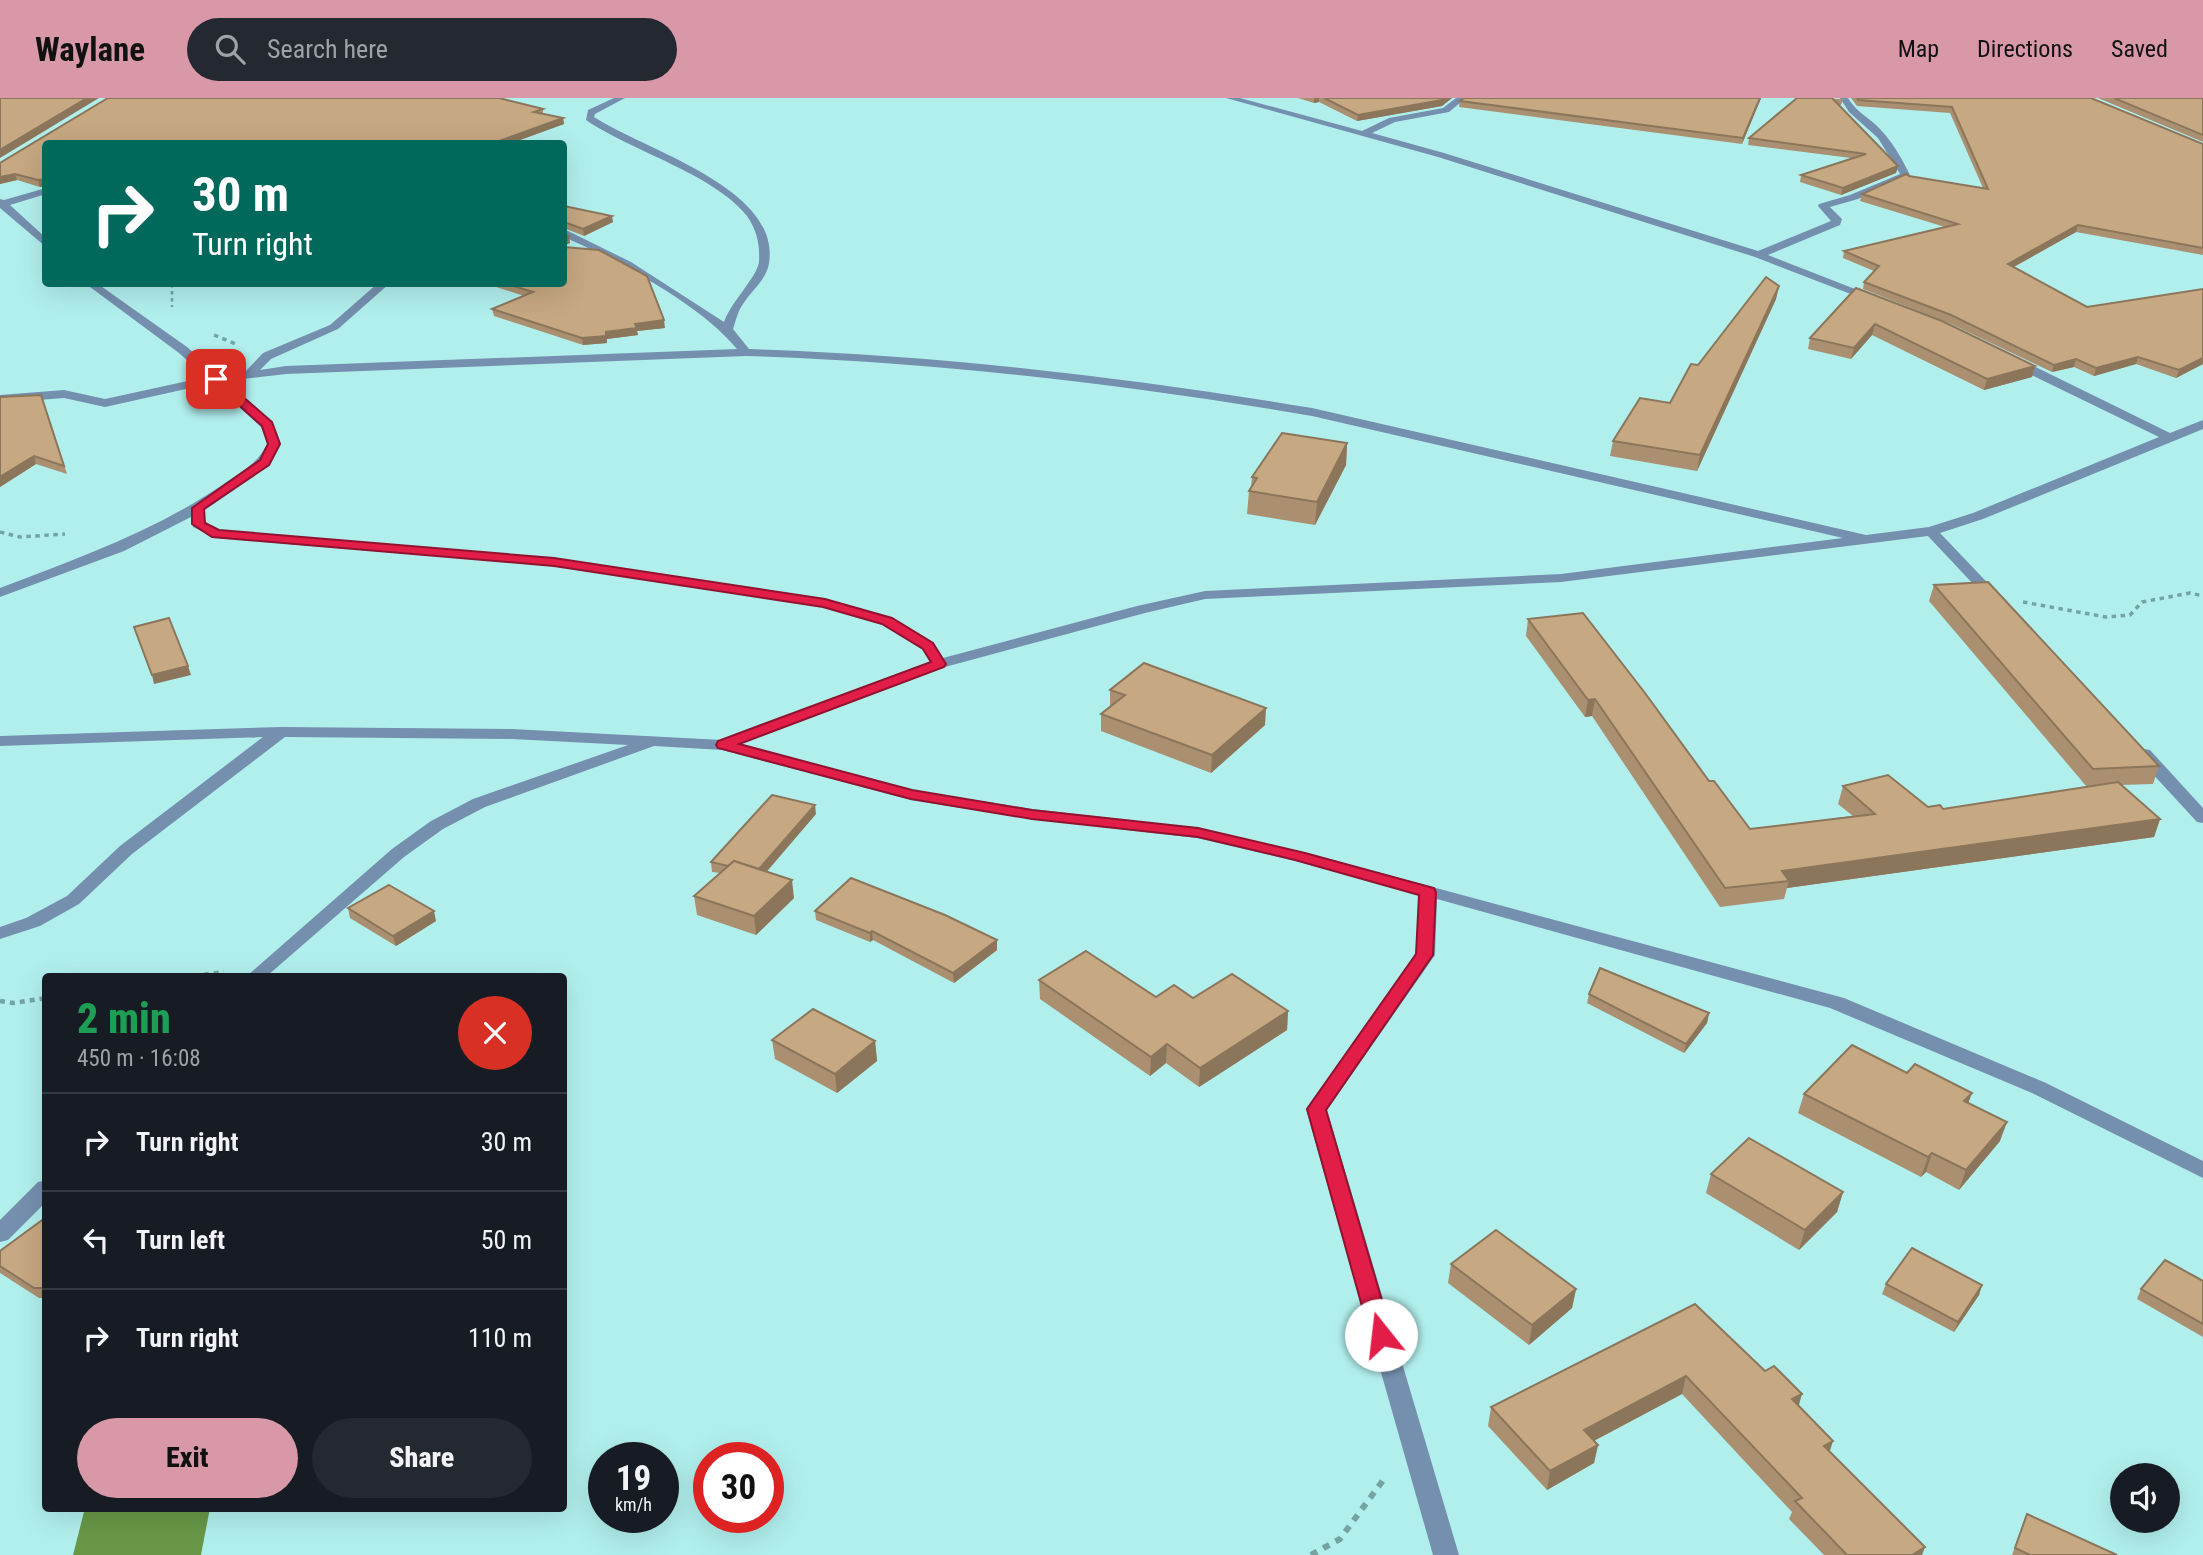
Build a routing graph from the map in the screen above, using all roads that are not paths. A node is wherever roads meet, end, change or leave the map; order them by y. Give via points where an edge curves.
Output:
1 (621, 98) edge
2 (1230, 98) edge
3 (1462, 98) edge
4 (1844, 98) edge
5 (1364, 134) junction
6 (42, 192) edge
7 (1, 203) edge
8 (567, 234) edge
9 (42, 240) edge
10 (1759, 255) junction
11 (95, 287) edge
12 (380, 287) edge
13 (1882, 303) edge
14 (727, 329) junction
15 (746, 352) junction
16 (2004, 357) edge
17 (249, 374) junction
18 (216, 379) junction
19 (0, 399) edge
20 (2203, 424) edge
21 (2169, 437) junction
22 (198, 508) junction
23 (1931, 531) junction
24 (1870, 540) junction
25 (0, 593) edge
26 (1998, 602) edge
27 (939, 664) junction
28 (281, 732) junction
29 (2129, 738) edge
30 (0, 741) edge
31 (656, 741) junction
32 (724, 745) junction
33 (2203, 818) edge
34 (1428, 892) junction
35 (0, 933) edge
36 (259, 973) edge
37 (2203, 1170) edge
38 (42, 1192) edge
39 (0, 1234) edge
40 (1446, 1555) edge

1 - 14 street via 591,112 589,118 738,201 767,241 764,266 737,305
2 - 5 street
3 - 5 street via 1446,110 1392,120
4 - 10 street via 1848,108 1872,126 1896,155 1905,175 1823,206 1836,223
5 - 10 street
6 - 7 street
7 - 9 street
8 - 14 street via 675,293
10 - 13 street
11 - 18 street
12 - 17 street via 334,327 267,356
14 - 15 street
15 - 17 street
15 - 24 street via 922,361 1223,397 1407,432
16 - 21 street
17 - 18 street
18 - 19 street via 105,403 64,394
18 - 22 street via 267,425 274,444 265,462
20 - 21 street
21 - 23 street
22 - 25 street via 118,548
22 - 27 street via 198,524 216,534 554,562 825,603 887,621 928,646
23 - 24 street
23 - 26 street
24 - 27 street via 1561,578 1205,595
27 - 32 street
28 - 30 street
28 - 31 street via 512,734
28 - 35 street via 125,850 73,900 33,922
29 - 33 street
31 - 32 street
31 - 36 street via 479,803 437,825
32 - 34 street via 911,795 1198,833
34 - 37 street via 1838,1003 2039,1088
34 - 40 street via 1425,955 1316,1109
38 - 39 street

